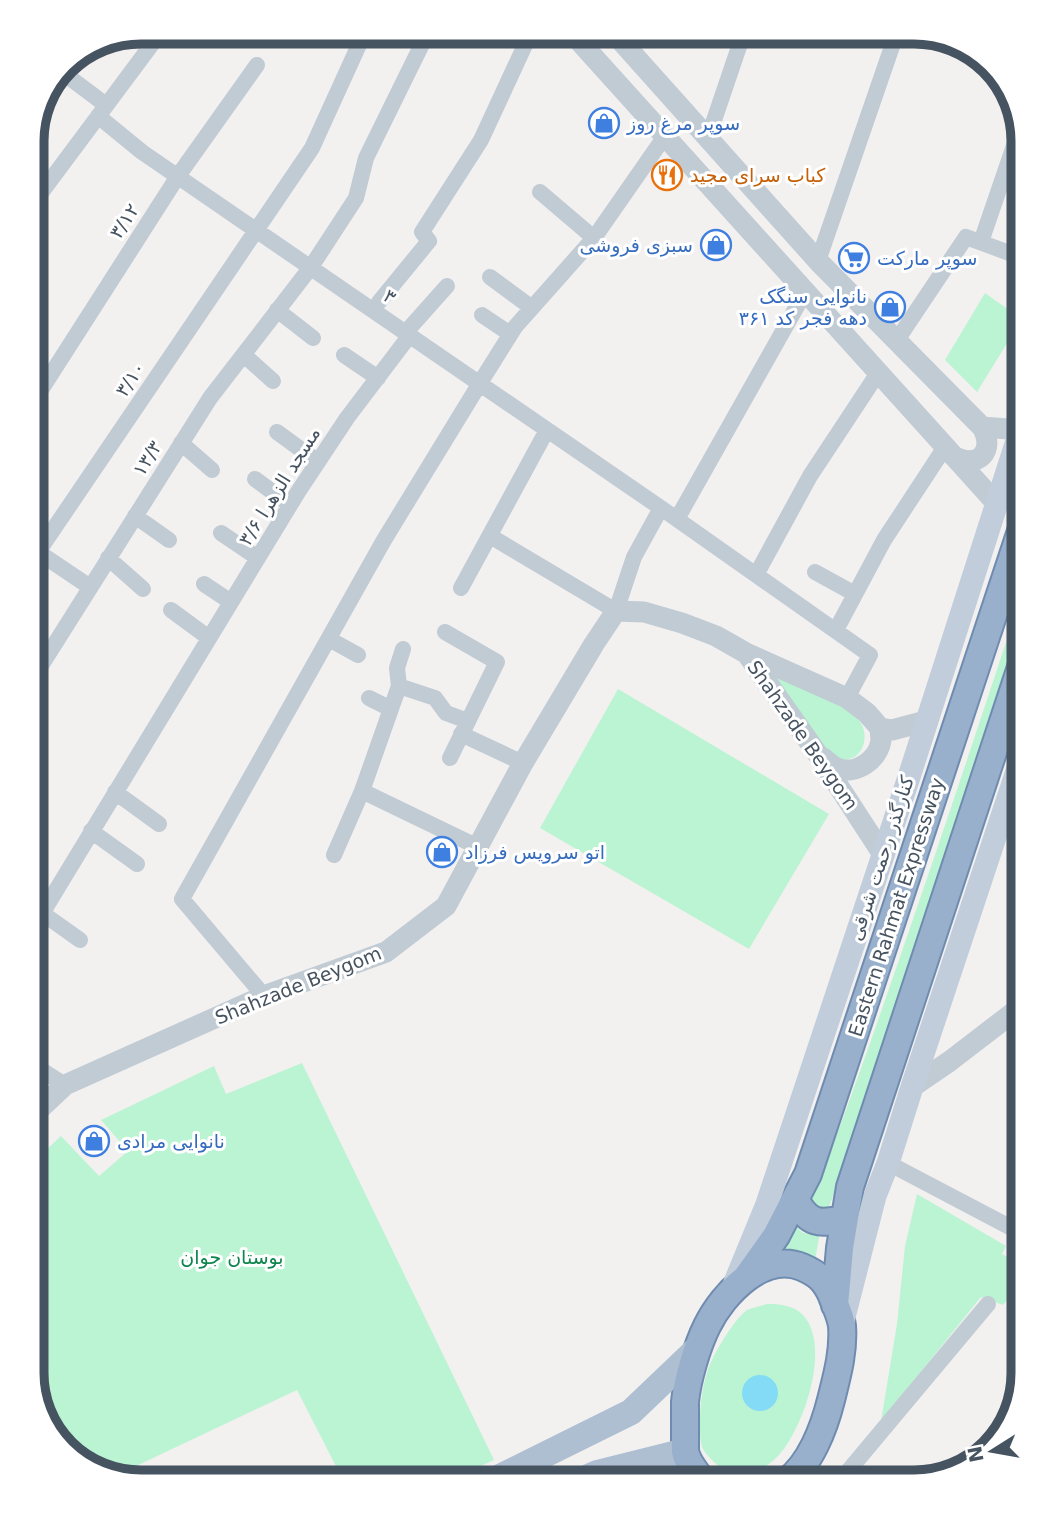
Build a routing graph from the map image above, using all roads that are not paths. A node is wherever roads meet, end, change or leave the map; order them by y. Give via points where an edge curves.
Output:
1 (152, 44) edge
2 (352, 44) edge
3 (422, 44) edge
4 (525, 44) edge
5 (582, 44) edge
6 (624, 44) edge
7 (740, 44) edge
8 (893, 44) edge
9 (257, 65) dead end
10 (68, 78) edge
11 (102, 110) junction
12 (665, 136) junction
13 (708, 138) junction
14 (1011, 150) edge
15 (178, 176) junction
16 (44, 189) edge
17 (540, 192) dead end
18 (257, 230) junction
19 (594, 238) junction
20 (974, 239) junction
21 (1011, 253) edge
22 (818, 261) junction
23 (311, 267) junction
24 (490, 277) dead end
25 (447, 286) dead end
26 (805, 292) junction
27 (379, 302) dead end
28 (532, 308) junction
29 (277, 310) junction
30 (482, 315) dead end
31 (408, 333) junction
32 (510, 334) junction
33 (313, 338) dead end
34 (897, 340) junction
35 (244, 355) junction
36 (344, 355) dead end
37 (878, 373) junction
38 (377, 378) junction
39 (274, 381) dead end
40 (480, 383) junction
41 (44, 385) edge
42 (1011, 426) edge
43 (982, 427) junction
44 (547, 430) junction
45 (277, 432) dead end
46 (181, 443) junction
47 (949, 452) junction
48 (1011, 460) edge
49 (318, 462) junction
50 (212, 470) dead end
51 (255, 478) dead end
52 (997, 504) junction
53 (290, 505) junction
54 (661, 508) junction
55 (135, 516) junction
56 (677, 519) junction
57 (221, 533) dead end
58 (490, 536) junction
59 (44, 537) edge
60 (169, 540) dead end
61 (44, 556) edge
62 (108, 558) junction
63 (258, 558) junction
64 (1011, 564) edge
65 (815, 572) dead end
66 (756, 575) junction
67 (204, 584) dead end
68 (90, 587) junction
69 (461, 588) dead end
70 (143, 589) dead end
71 (855, 594) junction
72 (231, 601) junction
73 (171, 610) dead end
74 (616, 611) junction
75 (836, 631) junction
76 (445, 632) dead end
77 (209, 638) junction
78 (329, 639) junction
79 (403, 649) dead end
80 (746, 653) junction
81 (358, 655) dead end
82 (44, 661) edge
83 (399, 686) junction
84 (369, 698) dead end
85 (847, 698) junction
86 (1011, 703) edge
87 (391, 709) junction
88 (926, 721) junction
89 (465, 727) junction
90 (880, 728) junction
91 (817, 753) junction
92 (450, 758) dead end
93 (523, 763) junction
94 (362, 791) junction
95 (115, 792) junction
96 (1011, 792) edge
97 (159, 824) dead end
98 (91, 831) junction
99 (478, 847) junction
100 (882, 853) junction
101 (334, 855) dead end
102 (137, 864) dead end
103 (44, 908) edge
104 (44, 915) edge
105 (80, 940) dead end
106 (264, 996) junction
107 (1011, 1015) edge
108 (44, 1072) edge
109 (65, 1085) junction
110 (912, 1087) junction
111 (44, 1105) edge
112 (888, 1164) junction
113 (795, 1199) junction
114 (845, 1218) junction
115 (1011, 1227) edge
116 (739, 1285) junction
117 (988, 1304) dead end
118 (838, 1315) junction
119 (697, 1349) junction
120 (584, 1437) junction
121 (684, 1463) edge
122 (515, 1470) edge
123 (599, 1470) edge
124 (646, 1470) edge
125 (798, 1470) edge
126 (849, 1470) edge

1 - 11 street
2 - 18 street, ۳/۱۰ via 312,148
3 - 23 street, ۱۳/۳ via 366,158 356,198
4 - 27 street via 481,140 422,232 429,241
5 - 12 street
6 - 13 street
7 - 13 street
8 - 22 street
9 - 15 street, ۳/۱۲
10 - 11 street, ۳
11 - 15 street, ۳ via 142,152
11 - 16 street
12 - 19 street
12 - 26 street
13 - 22 street
14 - 20 street
15 - 18 street, ۳
15 - 41 street, ۳/۱۲
17 - 19 street
18 - 23 street, ۳
18 - 59 street, ۳/۱۰
19 - 28 street
20 - 21 street
20 - 34 street
22 - 34 street
23 - 29 street, ۱۳/۳
23 - 31 street, ۳
24 - 28 street
25 - 31 street, مسجد الزهرا ۳/۶
26 - 37 street
26 - 56 street
28 - 32 street
29 - 33 street
29 - 35 street, ۱۳/۳
30 - 32 street
31 - 38 street, مسجد الزهرا ۳/۶
31 - 40 street, ۳
32 - 40 street
34 - 43 street
35 - 39 street
35 - 46 street, ۱۳/۳
36 - 38 street
37 - 47 street
37 - 66 street via 810,476
38 - 49 street, مسجد الزهرا ۳/۶
40 - 44 street, ۳
40 - 78 street
42 - 43 street
43 - 47 street via 988,447 982,456 962,462
44 - 54 street, ۳
44 - 58 street
45 - 49 street
46 - 50 street
46 - 55 street, ۱۳/۳
47 - 52 street
47 - 71 street via 884,540
48 - 52 main road, کنارگذر رحمت شرقی
49 - 53 street, مسجد الزهرا ۳/۶
51 - 53 street
52 - 88 main road, کنارگذر رحمت شرقی
53 - 63 street, مسجد الزهرا ۳/۶
54 - 56 street, ۳
54 - 74 street via 634,557
55 - 60 street
55 - 62 street, ۱۳/۳
56 - 66 street, ۳
57 - 63 street
58 - 69 street
58 - 74 street
61 - 68 street
62 - 68 street, ۱۳/۳
62 - 70 street
63 - 72 street, مسجد الزهرا ۳/۶
64 - 113 highway, Eastern Rahmat Expressway via 808,1174
65 - 71 street
66 - 75 street, ۳
67 - 72 street
68 - 82 street, ۱۳/۳
71 - 75 street
72 - 77 street, مسجد الزهرا ۳/۶
73 - 77 street
74 - 80 street via 644,611 682,623
74 - 93 street, Shahzade Beygom
75 - 85 street, ۳ via 870,655
76 - 89 street via 497,662
77 - 95 street, مسجد الزهرا ۳/۶
78 - 81 street
78 - 106 street via 182,899
79 - 83 street via 397,668
80 - 85 street
80 - 91 street, Shahzade Beygom
83 - 87 street
83 - 89 street via 435,698
84 - 87 street
85 - 90 street
86 - 114 highway via 850,1187
87 - 94 street
88 - 90 street via 892,730
88 - 100 main road, کنارگذر رحمت شرقی
89 - 92 street
89 - 93 street
90 - 91 street via 878,749 859,768 838,769
91 - 100 street, Shahzade Beygom
93 - 99 street, Shahzade Beygom
94 - 99 street
94 - 101 street
95 - 97 street
95 - 98 street, مسجد الزهرا ۳/۶
96 - 110 main road
98 - 102 street
98 - 103 street, مسجد الزهرا ۳/۶
99 - 106 street, Shahzade Beygom via 446,906 386,952
100 - 116 main road, کنارگذر رحمت شرقی
104 - 105 street
106 - 109 street, Shahzade Beygom
107 - 110 street
108 - 109 street
109 - 111 street, Shahzade Beygom
110 - 112 main road
112 - 115 street
112 - 118 main road
113 - 114 highway via 808,1218 819,1222
113 - 116 highway, Eastern Rahmat Expressway via 776,1236
114 - 118 highway
116 - 118 highway via 763,1268 791,1262 826,1283
116 - 119 highway, Eastern Rahmat Expressway via 708,1323
117 - 126 street
118 - 125 highway via 840,1366 828,1413
119 - 120 main road via 631,1412
119 - 121 highway, Eastern Rahmat Expressway via 685,1399
120 - 122 main road
120 - 123 main road via 598,1444
121 - 124 main road

